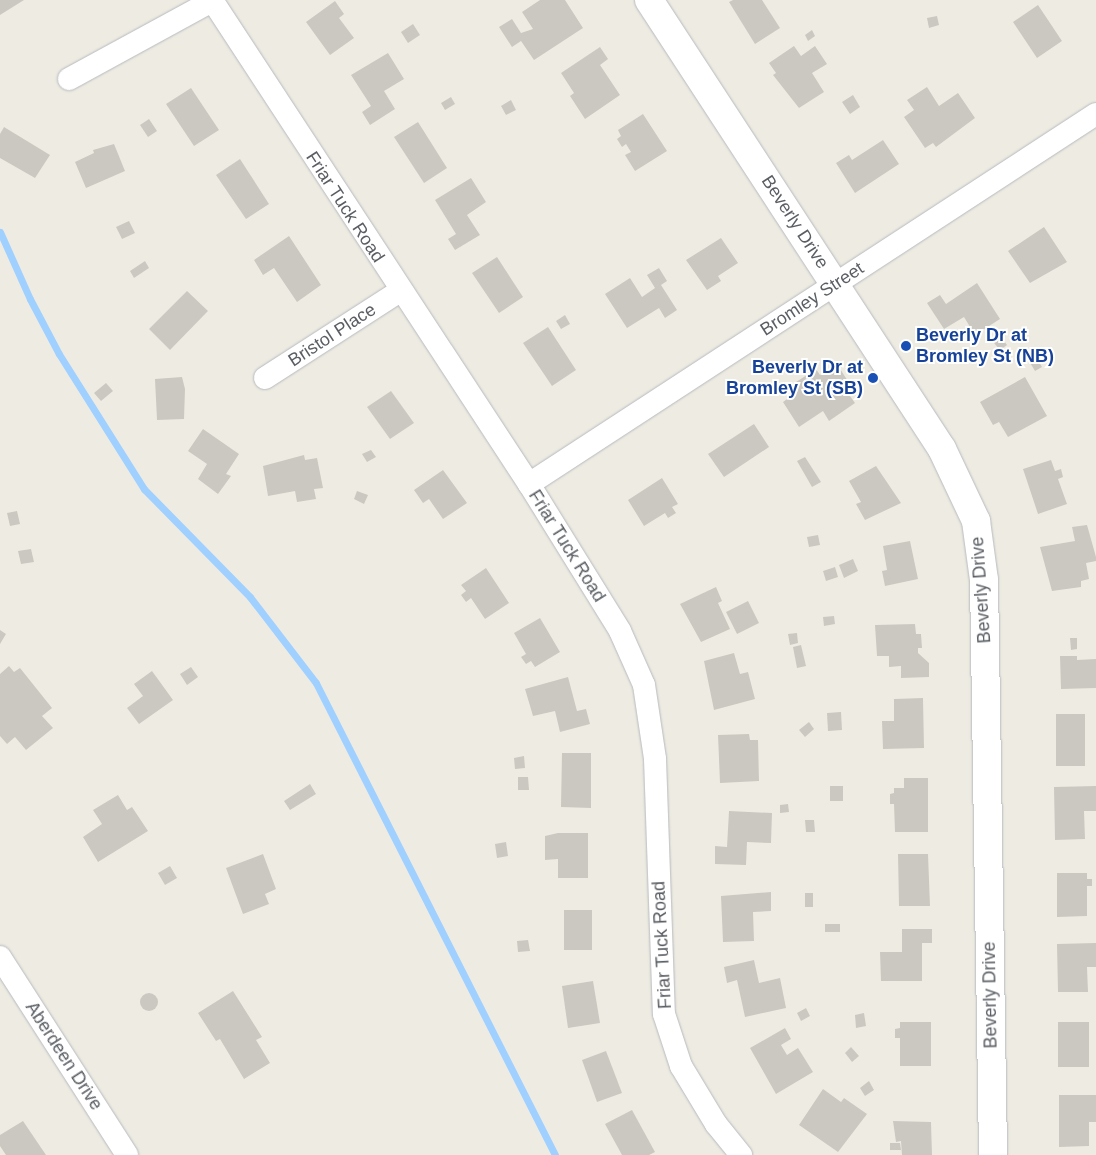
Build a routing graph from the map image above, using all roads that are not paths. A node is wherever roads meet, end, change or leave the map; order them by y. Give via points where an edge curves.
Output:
1 (212, 0) edge
2 (649, 0) edge
3 (69, 78) dead end
4 (1096, 114) edge
5 (836, 284) junction
6 (400, 291) junction
7 (265, 378) dead end
8 (529, 484) junction
9 (0, 958) edge
10 (127, 1155) edge
11 (741, 1155) edge
12 (993, 1155) edge

1 - 3 street
1 - 6 street, Friar Tuck Road
2 - 5 street, Beverly Drive
4 - 5 street, Bromley Street
5 - 8 street, Bromley Street
5 - 12 street, Beverly Drive via 942,449 976,522 984,580
6 - 7 street, Bristol Place
6 - 8 street, Friar Tuck Road
8 - 11 street, Friar Tuck Road via 620,631 644,685 655,759 664,1014 681,1066 716,1124
9 - 10 street, Aberdeen Drive

